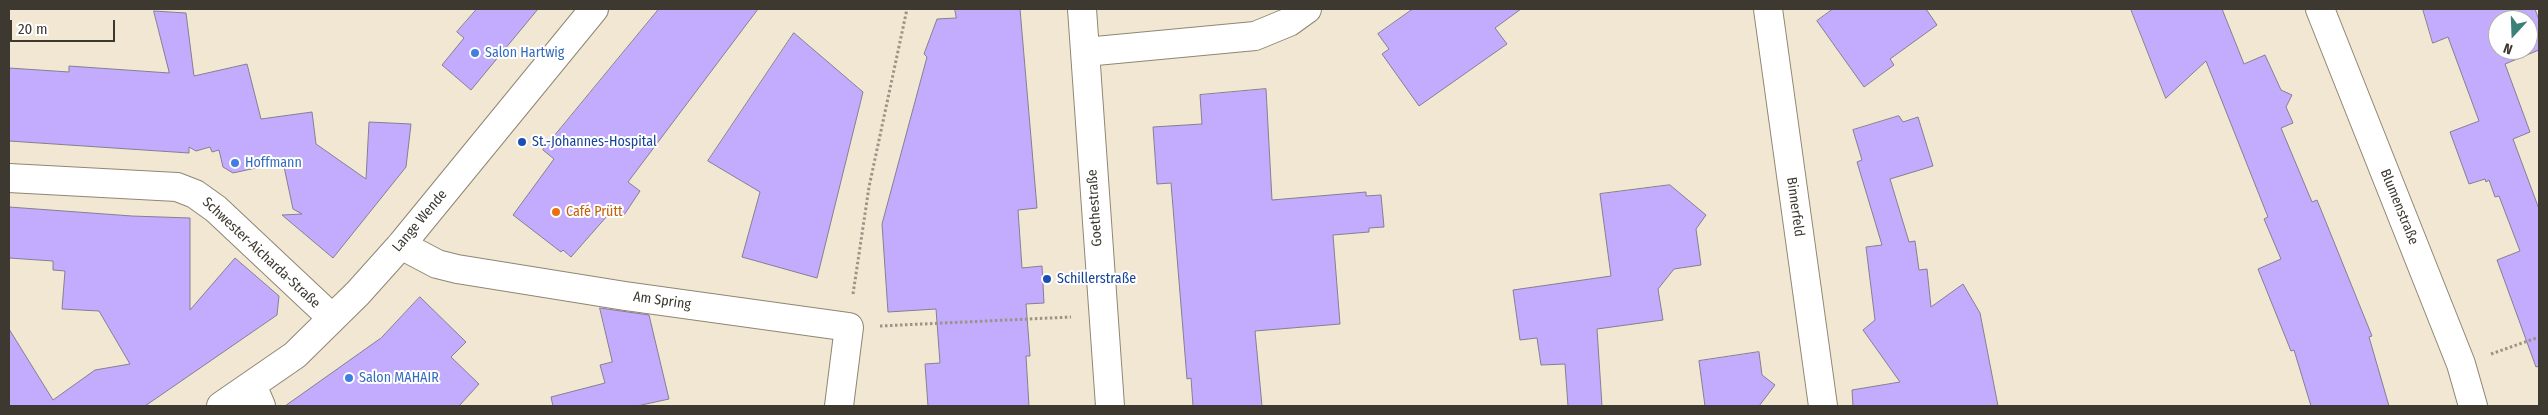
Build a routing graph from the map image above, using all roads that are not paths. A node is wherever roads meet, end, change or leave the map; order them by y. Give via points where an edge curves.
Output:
1 (594, 9) edge
2 (1082, 9) edge
3 (1307, 9) edge
4 (1768, 9) edge
5 (2320, 9) edge
6 (1085, 52) junction
7 (9, 178) edge
8 (401, 245) junction
9 (332, 318) junction
10 (256, 395) edge
11 (221, 406) edge
12 (839, 406) edge
13 (1110, 406) edge
14 (1822, 406) edge
15 (2473, 406) edge

1 - 8 street, Lange Wende
2 - 6 street, Goethestraße
3 - 6 street via 1289,22 1255,36
4 - 14 street, Binnerfeld
5 - 15 street, Blumenstraße via 2462,364
6 - 13 street, Goethestraße
7 - 9 street, Schwester-Aicharda-Straße via 166,186 195,194 216,208
8 - 9 street, Lange Wende
8 - 12 street, Am Spring via 437,264 457,269 850,327
9 - 10 street, Lange Wende
10 - 11 street, Lange Wende

